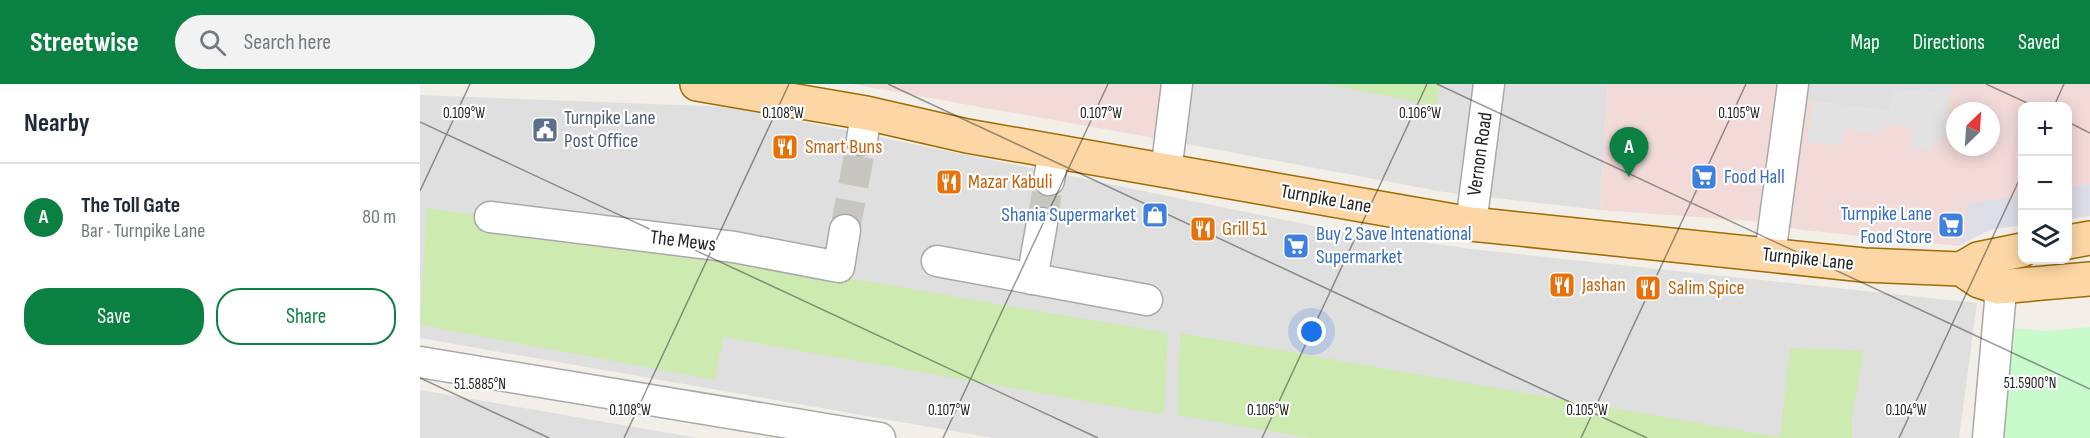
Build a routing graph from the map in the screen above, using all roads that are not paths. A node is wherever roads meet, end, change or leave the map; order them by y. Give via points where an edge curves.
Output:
1 (697, 84) edge
2 (1177, 84) edge
3 (1489, 84) edge
4 (1793, 84) edge
5 (743, 87) edge
6 (1166, 172) junction
7 (490, 217) dead end
8 (1042, 223) tunnel mouth
9 (1471, 224) junction
10 (845, 230) tunnel mouth
11 (2090, 238) edge
12 (2072, 241) edge
13 (2018, 251) edge
14 (1770, 255) junction
15 (937, 261) dead end
16 (1961, 269) junction
17 (1032, 279) junction
18 (2090, 279) edge
19 (1998, 287) junction
20 (1147, 300) dead end
21 (420, 362) edge
22 (880, 438) edge
23 (1988, 438) edge

1 - 5 main road, Turnpike Lane
2 - 6 street
3 - 9 street, Vernon Road
4 - 14 street
5 - 6 main road, Turnpike Lane via 864,126 967,136 1052,166
6 - 9 main road, Turnpike Lane
7 - 10 street, The Mews via 734,247 839,267
8 - 17 street
9 - 14 main road, Turnpike Lane
11 - 12 main road
13 - 16 main road, Turnpike Lane via 1978,259
14 - 16 main road, Turnpike Lane via 1864,265
15 - 17 street
16 - 19 main road, Turnpike Lane
17 - 20 street
18 - 19 main road, Turnpike Lane
19 - 23 street
21 - 22 street

